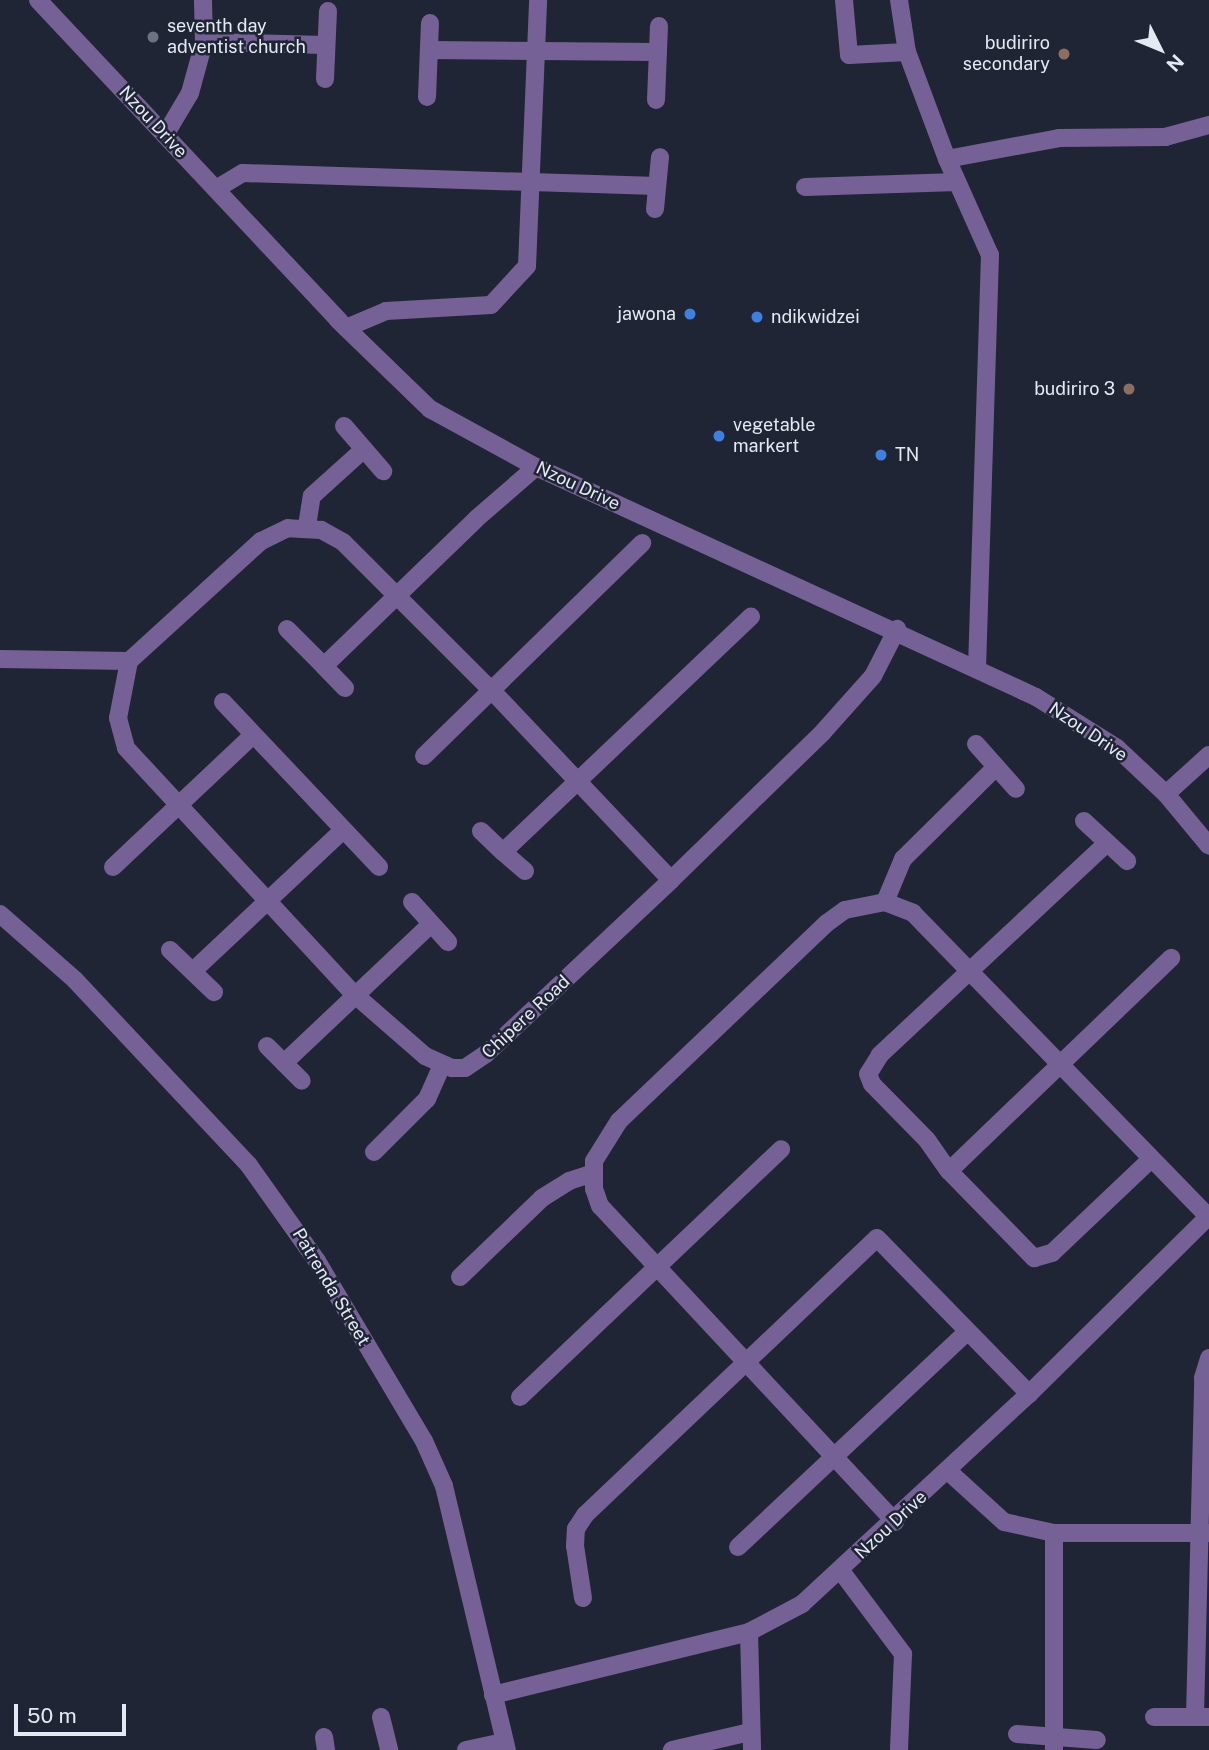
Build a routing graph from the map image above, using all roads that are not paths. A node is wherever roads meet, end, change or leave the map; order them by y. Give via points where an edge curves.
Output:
1 (37, 0) edge
2 (203, 0) edge
3 (538, 0) edge
4 (844, 0) edge
5 (900, 0) edge
6 (328, 10) dead end
7 (430, 23) dead end
8 (659, 26) dead end
9 (204, 42) junction
10 (325, 46) junction
11 (429, 50) junction
12 (539, 52) junction
13 (658, 52) junction
14 (907, 52) junction
15 (325, 79) dead end
16 (427, 97) dead end
17 (656, 100) dead end
18 (1209, 125) edge
19 (165, 135) junction
20 (660, 157) dead end
21 (947, 159) junction
22 (533, 180) junction
23 (957, 182) junction
24 (657, 186) junction
25 (805, 187) dead end
26 (216, 189) junction
27 (654, 209) dead end
28 (346, 328) junction
29 (344, 426) dead end
30 (364, 449) junction
31 (536, 467) junction
32 (383, 471) dead end
33 (307, 526) junction
34 (642, 543) dead end
35 (397, 596) junction
36 (751, 617) dead end
37 (287, 629) dead end
38 (897, 629) junction
39 (0, 659) edge
40 (129, 661) junction
41 (324, 666) junction
42 (977, 668) junction
43 (345, 688) dead end
44 (493, 692) junction
45 (223, 702) dead end
46 (253, 735) junction
47 (976, 744) dead end
48 (1209, 755) edge
49 (424, 757) dead end
50 (996, 767) junction
51 (577, 781) junction
52 (1016, 789) dead end
53 (1166, 794) junction
54 (178, 807) junction
55 (1084, 821) dead end
56 (343, 830) junction
57 (481, 831) dead end
58 (1107, 843) junction
59 (1209, 846) edge
60 (503, 852) junction
61 (1126, 861) dead end
62 (113, 867) dead end
63 (379, 867) dead end
64 (525, 871) dead end
65 (671, 880) junction
66 (267, 901) junction
67 (412, 902) dead end
68 (885, 902) junction
69 (0, 914) edge
70 (430, 924) junction
71 (448, 942) dead end
72 (170, 950) dead end
73 (1171, 958) dead end
74 (193, 971) junction
75 (972, 972) junction
76 (214, 992) dead end
77 (355, 994) junction
78 (267, 1046) dead end
79 (284, 1063) junction
80 (1059, 1064) junction
81 (442, 1065) junction
82 (302, 1082) dead end
83 (781, 1149) dead end
84 (374, 1152) dead end
85 (1151, 1159) junction
86 (949, 1171) junction
87 (593, 1173) junction
88 (1209, 1217) edge
89 (656, 1270) junction
90 (460, 1277) dead end
91 (967, 1332) junction
92 (1209, 1358) edge
93 (743, 1361) junction
94 (1029, 1394) junction
95 (520, 1396) dead end
96 (835, 1458) junction
97 (948, 1471) junction
98 (895, 1522) junction
99 (1054, 1533) junction
100 (1203, 1533) edge
101 (738, 1547) dead end
102 (841, 1571) junction
103 (583, 1598) dead end
104 (749, 1632) junction
105 (493, 1695) junction
106 (382, 1717) dead end
107 (1154, 1717) dead end
108 (1202, 1717) edge
109 (1017, 1734) dead end
110 (1097, 1740) dead end
111 (751, 1741) edge
112 (1053, 1744) edge
113 (506, 1746) edge
114 (389, 1750) edge
115 (466, 1750) edge
116 (672, 1750) edge
117 (899, 1750) edge

1 - 19 street, Nzou Drive
2 - 9 street
3 - 12 street
4 - 14 street via 849,55
5 - 14 street
6 - 10 street
7 - 11 street
8 - 13 street
9 - 10 street
9 - 19 street via 190,93
10 - 15 street
11 - 12 street
11 - 16 street
12 - 13 street
12 - 22 street
13 - 17 street
14 - 21 street
18 - 21 street via 1165,137 1059,138
19 - 26 street, Nzou Drive
20 - 24 street
21 - 23 street
22 - 24 street
22 - 26 street via 243,173
22 - 28 street via 527,266 491,305 386,311
23 - 25 street
23 - 42 street via 986,241 992,269
24 - 27 street
26 - 28 street, Nzou Drive
28 - 31 street, Nzou Drive via 430,409
29 - 30 street
30 - 32 street
30 - 33 street via 312,496
31 - 35 street
31 - 38 street, Nzou Drive
33 - 35 street via 343,542
33 - 40 street via 288,528 261,541
34 - 44 street
35 - 41 street
35 - 44 street
36 - 51 street
37 - 41 street
38 - 42 street, Nzou Drive
38 - 65 street, Chipere Road via 873,676 846,710
39 - 40 street
40 - 54 street via 120,736
41 - 43 street
42 - 53 street, Nzou Drive via 1090,728
44 - 49 street
44 - 51 street
45 - 46 street
46 - 54 street
46 - 56 street
47 - 50 street
48 - 53 street
50 - 52 street
50 - 68 street via 903,859
51 - 60 street
51 - 65 street
53 - 59 street, Nzou Drive
54 - 62 street
54 - 66 street
55 - 58 street
56 - 63 street
56 - 66 street
57 - 60 street
58 - 61 street
58 - 75 street
60 - 64 street
65 - 81 street, Chipere Road via 476,1062 465,1068
66 - 74 street
66 - 77 street
67 - 70 street
68 - 75 street via 913,913
68 - 87 street via 845,911 827,923 619,1121 604,1140
69 - 105 street, Patrenda Street via 75,980 248,1164 317,1261 424,1441 444,1486
70 - 71 street
70 - 77 street
72 - 74 street
73 - 80 street
74 - 76 street
75 - 80 street
75 - 86 street via 880,1055 868,1074
77 - 79 street
77 - 81 street
78 - 79 street
79 - 82 street
80 - 85 street
80 - 86 street
81 - 84 street via 427,1099
83 - 89 street
85 - 86 street via 1042,1258 1027,1253
85 - 88 street
87 - 89 street via 600,1206
87 - 90 street via 562,1184 542,1198
88 - 94 street, Nzou Drive
89 - 93 street
89 - 95 street
91 - 93 street via 877,1238
91 - 94 street
91 - 96 street
92 - 100 street via 1203,1378
93 - 96 street
93 - 103 street via 585,1515 576,1529 575,1546
94 - 97 street, Nzou Drive
96 - 98 street
96 - 101 street
97 - 98 street, Nzou Drive
97 - 99 street via 1004,1522
98 - 102 street, Nzou Drive
99 - 100 street
99 - 112 street
100 - 108 street
102 - 104 street, Nzou Drive via 802,1604
102 - 117 street via 903,1654
104 - 105 street, Nzou Drive
104 - 111 street
105 - 113 street, Patrenda Street
106 - 114 street
107 - 108 street
109 - 112 street
110 - 112 street
111 - 116 street
113 - 115 street

